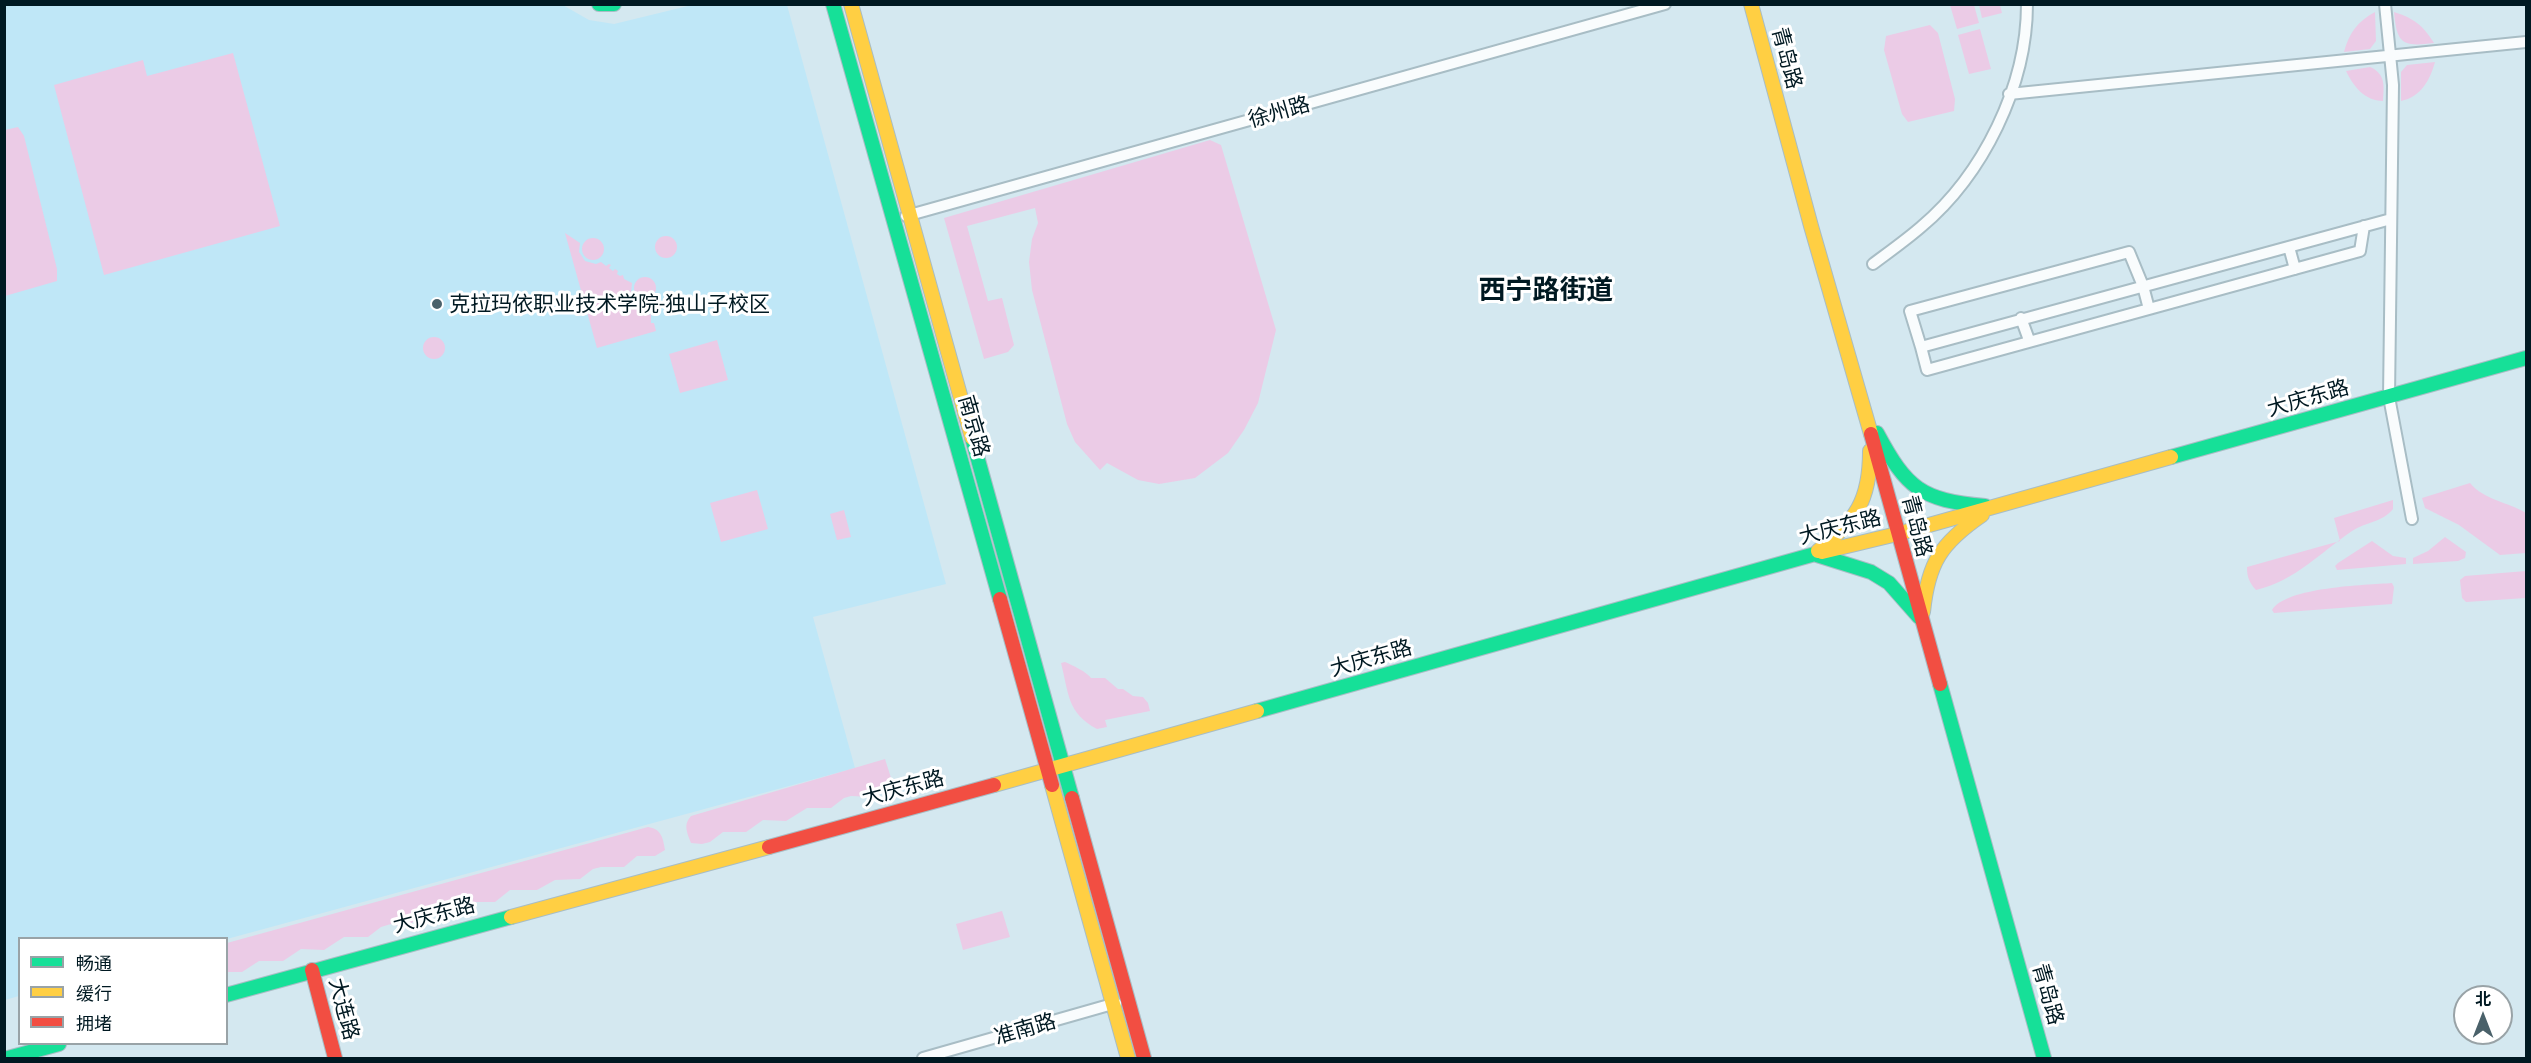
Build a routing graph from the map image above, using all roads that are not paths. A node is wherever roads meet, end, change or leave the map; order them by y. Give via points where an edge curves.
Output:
1 (599, 4) edge
2 (614, 4) edge
3 (833, 4) edge
4 (851, 4) edge
5 (1665, 4) edge
6 (1751, 4) edge
7 (2026, 4) edge
8 (2385, 4) edge
9 (2526, 42) edge
10 (2390, 56) junction
11 (2009, 94) junction
12 (910, 215) junction
13 (2391, 219) junction
14 (894, 220) junction
15 (2364, 226) junction
16 (2289, 247) junction
17 (1873, 264) dead end
18 (2295, 269) junction
19 (2143, 286) junction
20 (2149, 309) junction
21 (2021, 318) junction
22 (2029, 340) junction
23 (1921, 347) junction
24 (2526, 358) edge
25 (2388, 397) junction
26 (1864, 409) junction
27 (1996, 507) junction
28 (2412, 519) dead end
29 (1898, 534) junction
30 (1814, 554) junction
31 (1922, 621) junction
32 (1064, 766) junction
33 (1047, 771) junction
34 (312, 970) junction
35 (228, 994) edge
36 (1127, 999) junction
37 (1113, 1004) junction
38 (56, 1045) edge
39 (8, 1059) edge
40 (335, 1059) edge
41 (923, 1059) edge
42 (1128, 1059) edge
43 (1144, 1059) edge
44 (2044, 1059) edge

1 - 2 main road
3 - 14 main road, 南京路
4 - 12 main road, 南京路
5 - 12 street, 徐州路
6 - 26 main road, 青岛路
7 - 11 street via 2019,67
8 - 10 street
9 - 10 street
10 - 11 street
10 - 13 street
11 - 17 street via 1983,152 1956,190 1922,226
12 - 14 street, 徐州路
12 - 32 main road, 南京路
13 - 15 street
13 - 25 street
14 - 33 main road, 南京路
15 - 16 street
15 - 18 street via 2360,251
16 - 18 street
16 - 19 street
18 - 20 street
19 - 20 street
19 - 21 street
19 - 23 street via 2129,252 1910,311
20 - 22 street
21 - 22 street
21 - 23 street
22 - 23 street via 1927,370
24 - 25 main road, 大庆东路
25 - 27 main road, 大庆东路
25 - 28 street
26 - 27 main road via 1900,474 1915,490 1958,504
26 - 29 main road, 青岛路
26 - 30 main road via 1871,453 1865,501 1855,519
27 - 29 main road, 大庆东路
27 - 31 main road via 1955,532 1940,549 1924,594
29 - 30 main road, 大庆东路
29 - 31 main road, 青岛路
30 - 31 main road via 1871,572 1889,583
30 - 32 main road, 大庆东路
31 - 44 main road, 青岛路
32 - 33 main road, 大庆东路
32 - 36 main road, 南京路
33 - 34 main road, 大庆东路
33 - 37 main road, 南京路
34 - 35 main road, 大庆东路
34 - 40 main road, 大连路
36 - 37 street, 准南路
36 - 43 main road, 南京路
37 - 41 street, 准南路
37 - 42 main road, 南京路
38 - 39 main road

